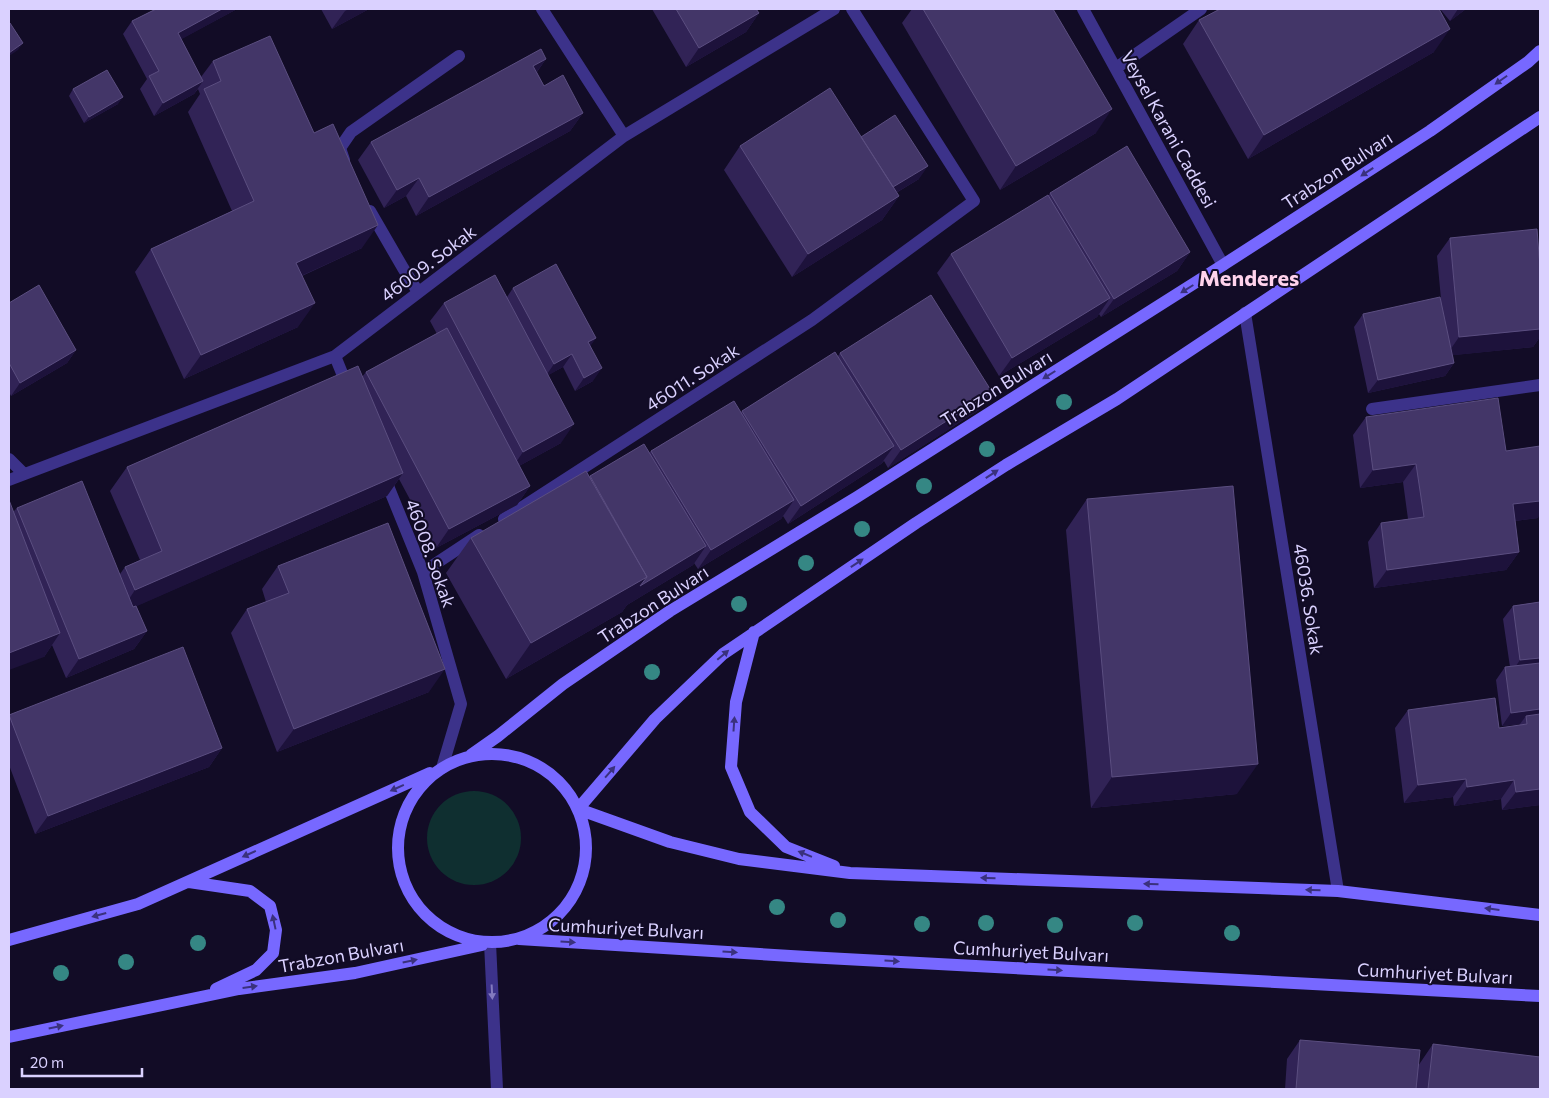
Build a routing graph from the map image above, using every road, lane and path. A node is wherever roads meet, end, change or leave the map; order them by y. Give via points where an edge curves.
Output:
1 (542, 9) edge
2 (834, 9) edge
3 (852, 9) edge
4 (1083, 9) edge
5 (1201, 9) edge
6 (1540, 51) edge
7 (459, 56) dead end
8 (1116, 68) junction
9 (1540, 117) edge
10 (624, 136) junction
11 (350, 176) edge
12 (365, 201) edge
13 (1224, 265) junction
14 (418, 292) junction
15 (1245, 313) junction
16 (335, 356) junction
17 (1540, 385) edge
18 (353, 401) edge
19 (1372, 409) dead end
20 (9, 460) edge
21 (379, 464) edge
22 (24, 474) junction
23 (9, 480) edge
24 (422, 572) junction
25 (754, 632) junction
26 (471, 755) junction
27 (442, 768) junction
28 (578, 809) junction
29 (850, 872) junction
30 (187, 882) junction
31 (1338, 891) junction
32 (1540, 915) edge
33 (519, 939) junction
34 (9, 940) edge
35 (490, 943) junction
36 (1540, 996) edge
37 (198, 997) junction
38 (9, 1037) edge
39 (497, 1089) edge

1 - 10 street
2 - 10 street, 46009. Sokak
3 - 24 street, 46011. Sokak via 974,201 812,320
4 - 8 street, Veysel Karani Caddesi
5 - 8 street
6 -> 13 main road, Trabzon Bulvarı via 1430,131
7 - 11 street via 351,132 340,148
8 - 13 street, Veysel Karani Caddesi
9 - 15 main road
10 - 14 street, 46009. Sokak
12 - 14 street
13 -> 26 main road, Trabzon Bulvarı via 670,611 563,684
14 - 16 street, 46009. Sokak
25 -> 15 main road via 924,518 1117,399
15 - 31 street, 46036. Sokak
16 - 18 street
16 - 22 street, 46009. Sokak
17 - 19 street
20 - 22 street
21 - 24 street, 46008. Sokak
22 - 23 street, 46009. Sokak
24 - 27 street, 46008. Sokak via 461,704
28 -> 25 main road via 655,719 723,654
29 -> 25 main road via 786,847 750,812 731,767 736,702
26 - 27 main road
26 - 28 main road via 503,754 534,763 560,782
27 -> 30 main road
27 - 35 main road via 419,788 403,814 397,844 400,873 413,901 433,923 460,938
28 - 29 main road via 670,842 730,857
28 - 33 main road via 586,840 583,872 571,901 548,924
31 -> 29 main road
30 -> 34 main road via 138,904
37 -> 30 main road, Trabzon Bulvarı via 256,970 273,953 276,930 270,906 250,891
32 -> 31 main road
33 - 35 main road
33 -> 36 main road, Cumhuriyet Bulvarı
37 -> 35 main road, Trabzon Bulvarı via 355,973
35 -> 39 street
38 -> 37 main road, Trabzon Bulvarı

